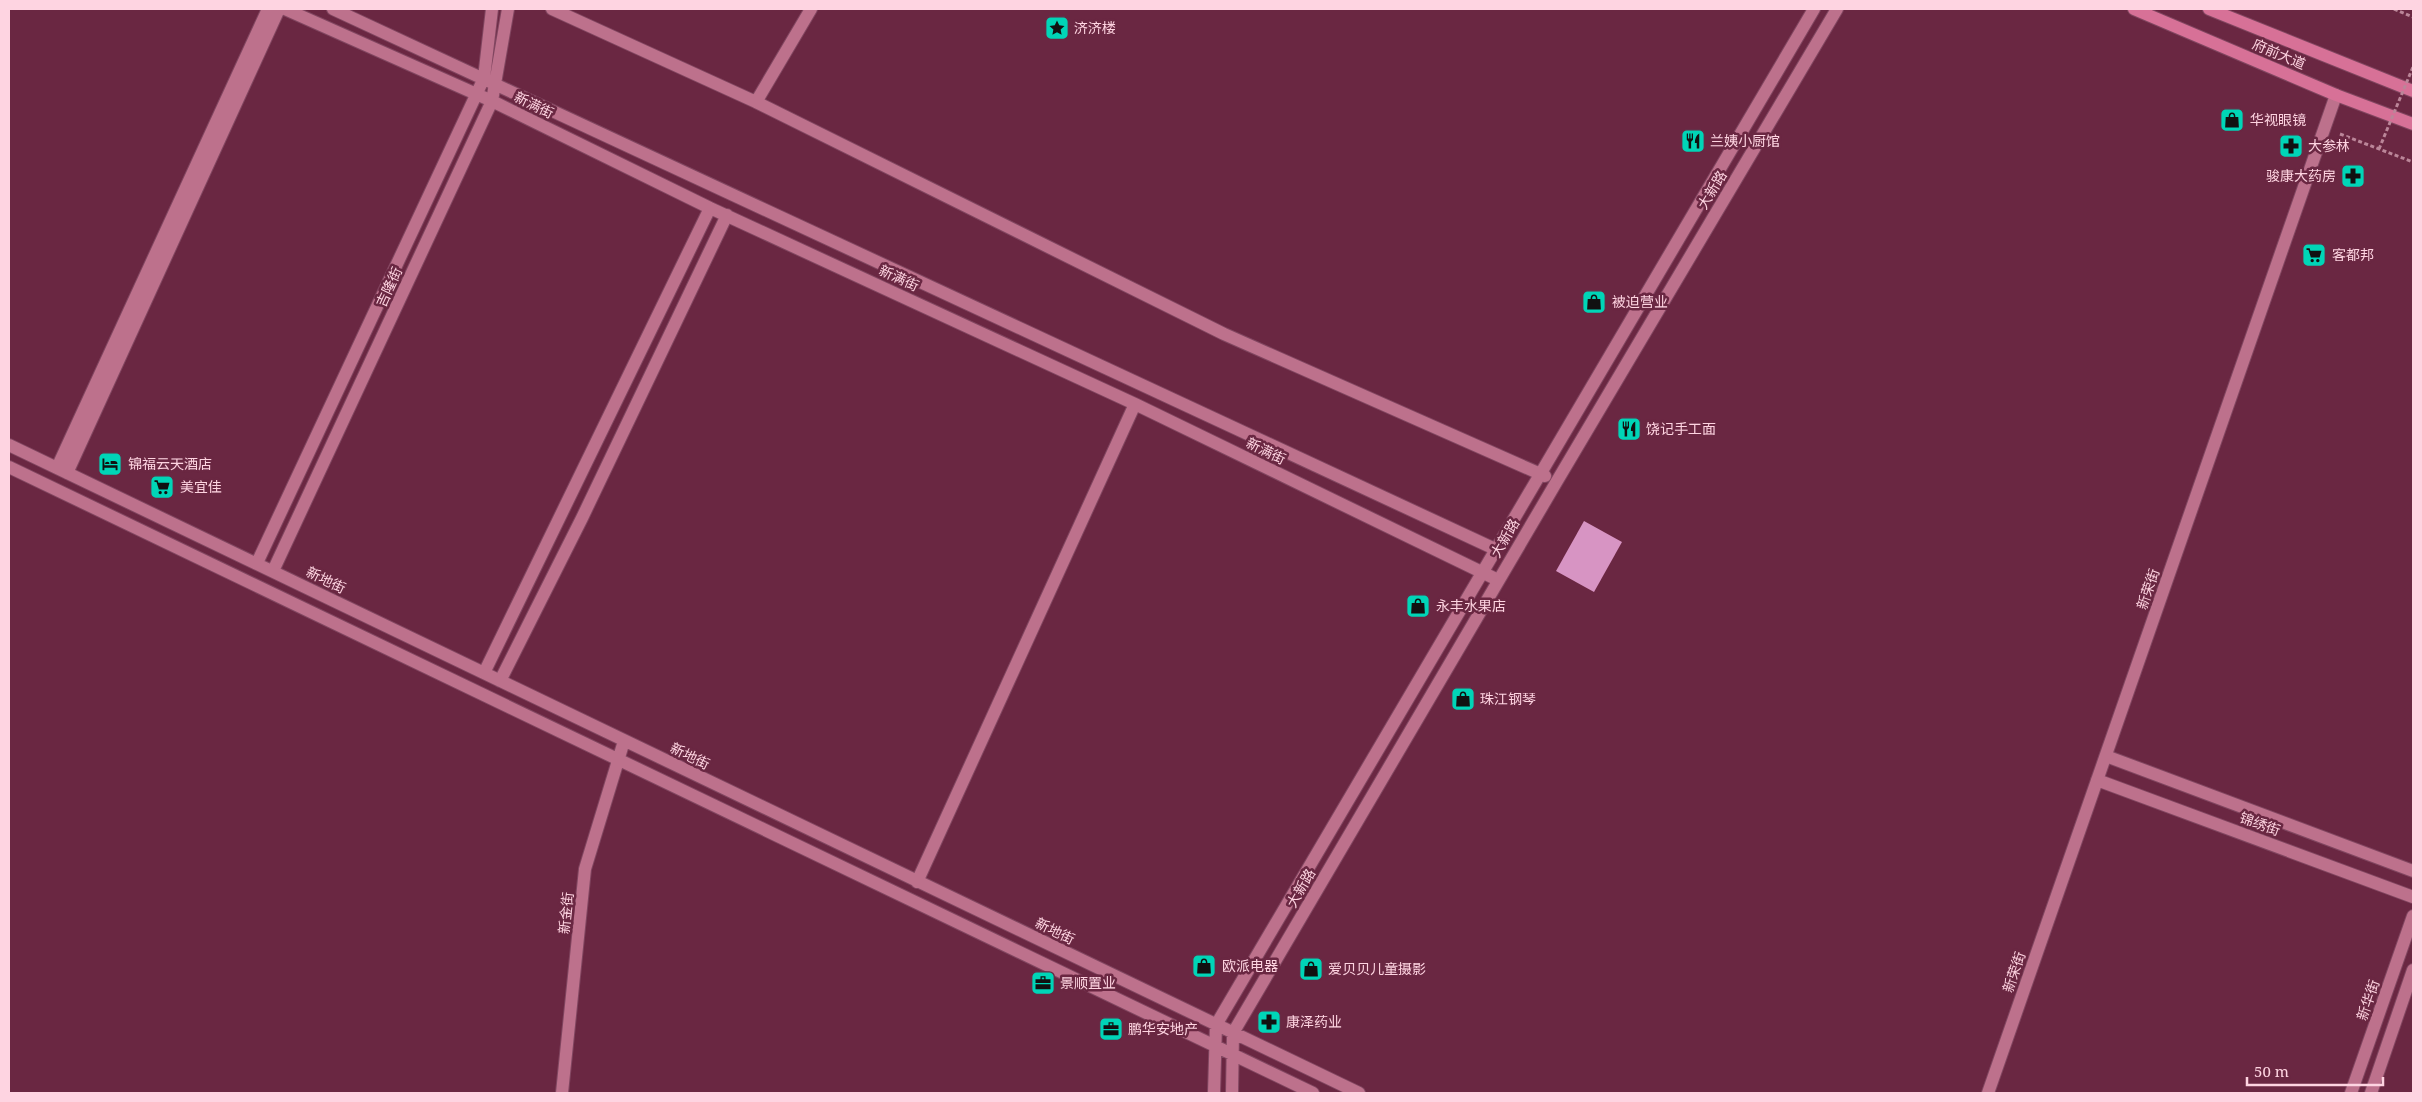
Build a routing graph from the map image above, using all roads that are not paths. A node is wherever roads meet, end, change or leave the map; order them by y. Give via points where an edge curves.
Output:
1 (268, 9) edge
2 (279, 9) edge
3 (285, 9) edge
4 (333, 9) edge
5 (492, 9) edge
6 (508, 9) edge
7 (552, 9) edge
8 (811, 9) edge
9 (1814, 9) edge
10 (1837, 9) edge
11 (2134, 9) edge
12 (2209, 9) edge
13 (484, 78) junction
14 (497, 83) junction
15 (2413, 91) edge
16 (476, 95) junction
17 (2336, 95) junction
18 (492, 102) junction
19 (756, 102) junction
20 (2413, 124) edge
21 (710, 208) junction
22 (727, 215) junction
23 (1136, 404) junction
24 (9, 445) edge
25 (9, 467) edge
26 (62, 470) junction
27 (1557, 481) junction
28 (1496, 549) junction
29 (257, 563) junction
30 (273, 571) junction
31 (1498, 580) junction
32 (484, 673) junction
33 (500, 681) junction
34 (624, 741) junction
35 (2106, 756) junction
36 (2097, 780) junction
37 (2413, 871) edge
38 (917, 882) junction
39 (2413, 897) edge
40 (2413, 916) edge
41 (2413, 970) edge
42 (1216, 1025) junction
43 (1233, 1033) junction
44 (562, 1093) edge
45 (1214, 1093) edge
46 (1232, 1093) edge
47 (1313, 1093) edge
48 (1359, 1093) edge
49 (1988, 1093) edge
50 (2351, 1093) edge
51 (2371, 1093) edge

1 - 26 street
2 - 26 street
3 - 16 street, 新满街
4 - 13 street, 新满街
5 - 13 street, 吉隆街
6 - 14 street, 吉隆街
7 - 19 street
8 - 19 street
9 - 28 street, 大新路
10 - 27 street, 大新路
11 - 17 main road, 府前大道
12 - 15 main road, 府前大道
13 - 14 street, 新满街
13 - 16 street, 吉隆街
14 - 18 street, 吉隆街
14 - 28 street, 新满街
16 - 18 street, 新满街
16 - 29 street, 吉隆街
17 - 20 main road, 府前大道
17 - 35 street, 新荣街
18 - 21 street, 新满街
18 - 30 street, 吉隆街
19 - 27 street via 1224,334
21 - 22 street, 新满街
21 - 32 street
22 - 23 street, 新满街
22 - 33 street
23 - 31 street, 新满街
23 - 38 street
24 - 26 street, 新地街
25 - 47 street
26 - 29 street, 新地街
27 - 31 street, 大新路
28 - 42 street, 大新路
29 - 30 street, 新地街
30 - 32 street, 新地街
31 - 43 street, 大新路
32 - 33 street, 新地街
33 - 34 street, 新地街
34 - 38 street, 新地街
34 - 44 street, 新金街 via 586,869
35 - 36 street, 新荣街
35 - 37 street, 锦绣街
36 - 39 street, 锦绣街
36 - 49 street, 新荣街
38 - 42 street, 新地街
40 - 50 street, 新华街
41 - 51 street
42 - 43 street, 新地街
42 - 45 street, 大新路
43 - 46 street, 大新路
43 - 48 street, 新地街

